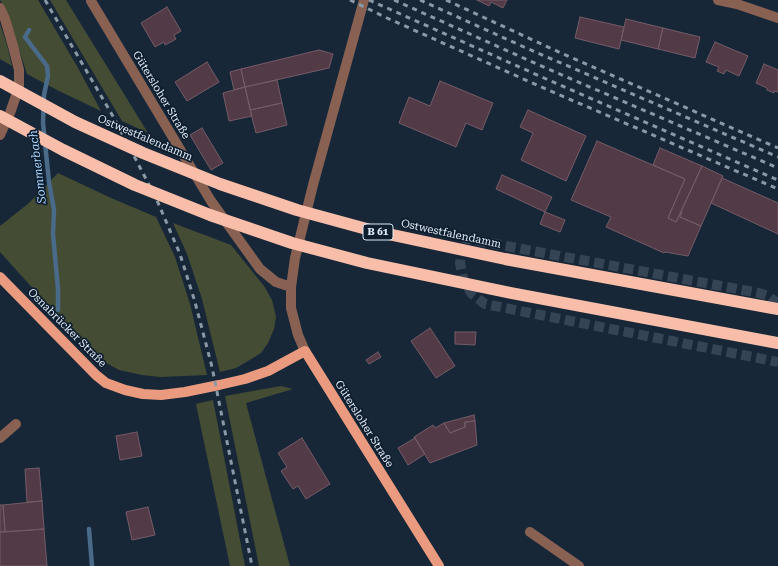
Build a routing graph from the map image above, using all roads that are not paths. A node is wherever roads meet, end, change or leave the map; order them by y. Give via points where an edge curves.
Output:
1 (364, 0) edge
2 (718, 0) edge
3 (91, 1) edge
4 (0, 8) edge
5 (778, 18) edge
6 (0, 81) edge
7 (0, 116) edge
8 (0, 135) edge
9 (0, 277) edge
10 (291, 287) junction
11 (778, 310) edge
12 (778, 343) edge
13 (305, 351) junction
14 (16, 424) dead end
15 (0, 438) edge
16 (530, 532) dead end
17 (439, 566) edge
18 (579, 566) edge

1 - 10 street, Gütersloher Straße via 313,185 295,258
2 - 5 street
3 - 10 street, Gütersloher Straße via 211,201 260,269 276,282
4 - 8 street via 13,46 19,87
6 - 11 highway, Ostwestfalendamm / B 61, bridge via 75,122 143,153 220,184 297,210 374,231 505,259
7 - 12 highway, bridge via 63,150 135,184 210,215 292,243 367,263 511,293
9 - 13 main road, Osnabrücker Straße via 96,375 106,383 125,390 161,395 220,385 268,371
10 - 13 street, Gütersloher Straße via 291,308
13 - 17 main road, Gütersloher Straße
14 - 15 street
16 - 18 street

